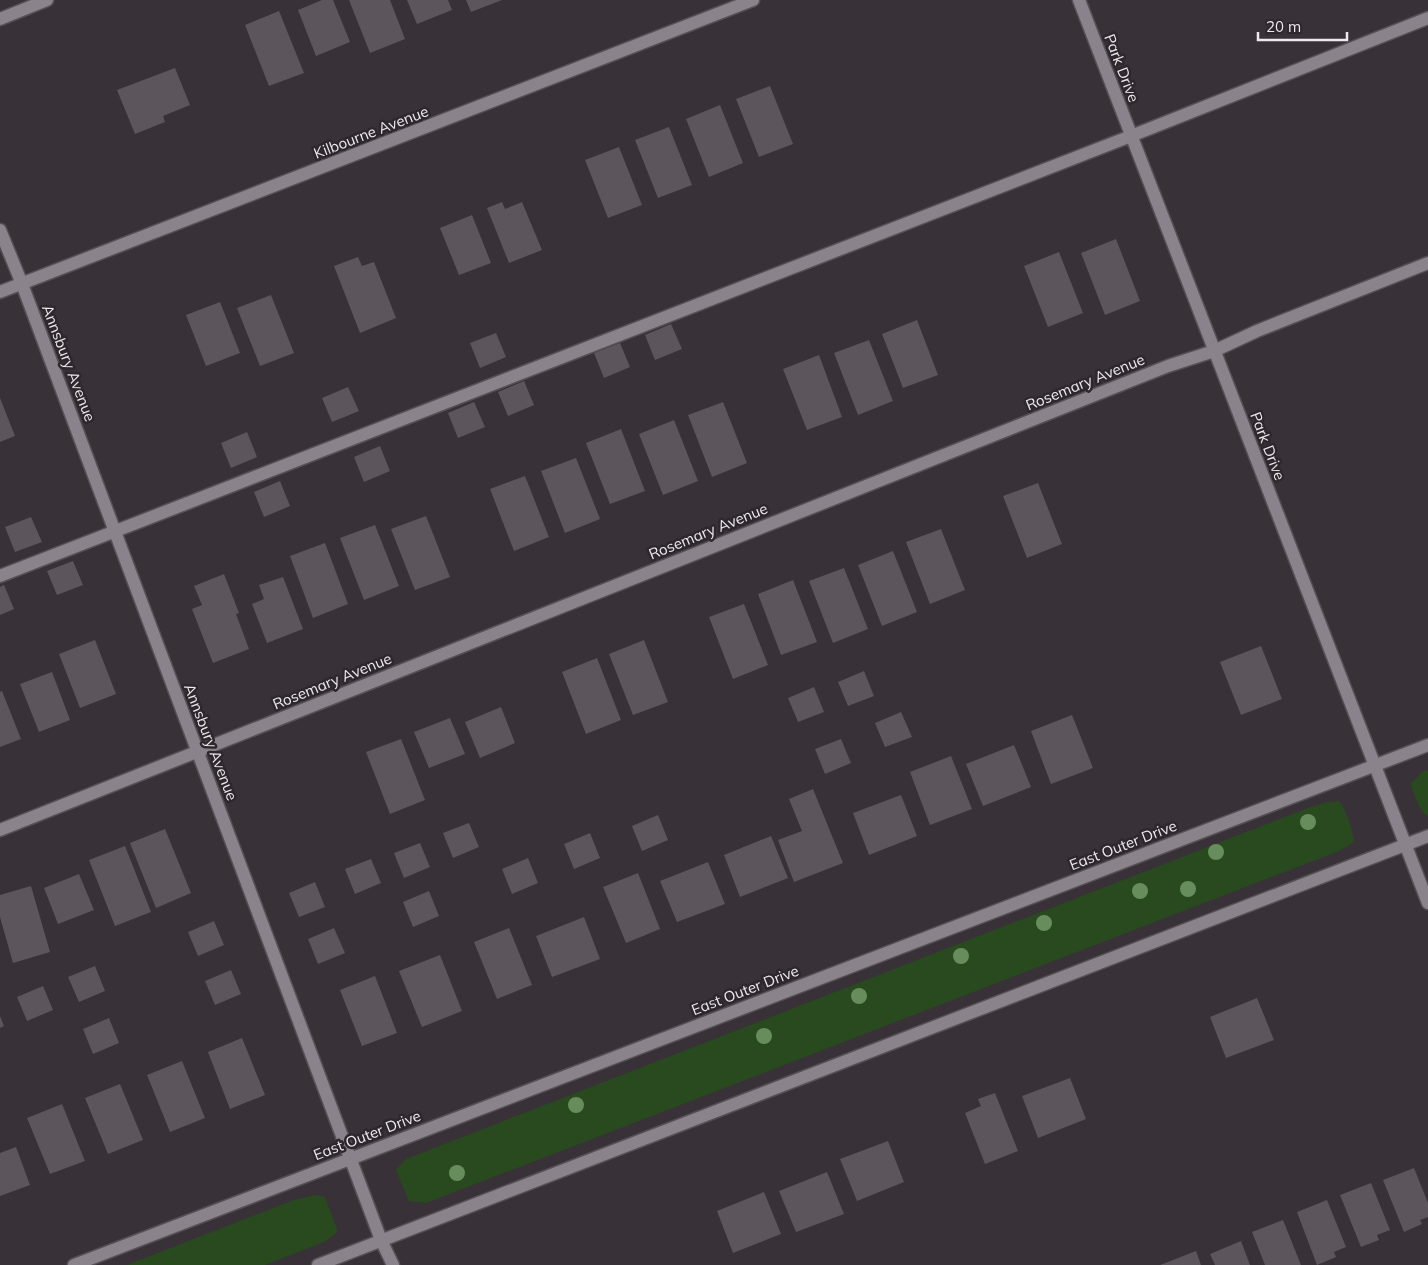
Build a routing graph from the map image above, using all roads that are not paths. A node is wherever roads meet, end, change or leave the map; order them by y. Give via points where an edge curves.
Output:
1 (47, 0) edge
2 (753, 0) edge
3 (1078, 0) edge
4 (0, 18) edge
5 (1428, 18) edge
6 (1131, 136) junction
7 (0, 230) edge
8 (1428, 263) edge
9 (22, 284) junction
10 (0, 292) edge
11 (1214, 351) junction
12 (115, 532) junction
13 (0, 576) edge
14 (1428, 744) edge
15 (197, 751) junction
16 (1374, 766) junction
17 (0, 830) edge
18 (1428, 836) edge
19 (1406, 845) junction
20 (1428, 903) edge
21 (350, 1159) junction
22 (381, 1240) junction
23 (74, 1265) edge
24 (318, 1265) edge
25 (394, 1265) edge

1 - 4 street
2 - 9 street, Kilbourne Avenue
3 - 6 street, Park Drive
5 - 6 street
6 - 11 street, Park Drive
6 - 12 street
7 - 9 street, Annsbury Avenue
8 - 11 street, Rosemary Avenue via 1256,331
9 - 10 street, Kilbourne Avenue
9 - 12 street, Annsbury Avenue
11 - 15 street, Rosemary Avenue via 1168,366
11 - 16 street, Park Drive
12 - 13 street
12 - 15 street, Annsbury Avenue
14 - 16 street, East Outer Drive
15 - 17 street, Rosemary Avenue
15 - 21 street, Annsbury Avenue
16 - 19 street, Park Drive
16 - 21 street, East Outer Drive
18 - 19 street
19 - 20 street, Park Drive
19 - 22 street
21 - 22 street, Annsbury Avenue
21 - 23 street, East Outer Drive
22 - 24 street
22 - 25 street, Annsbury Avenue

